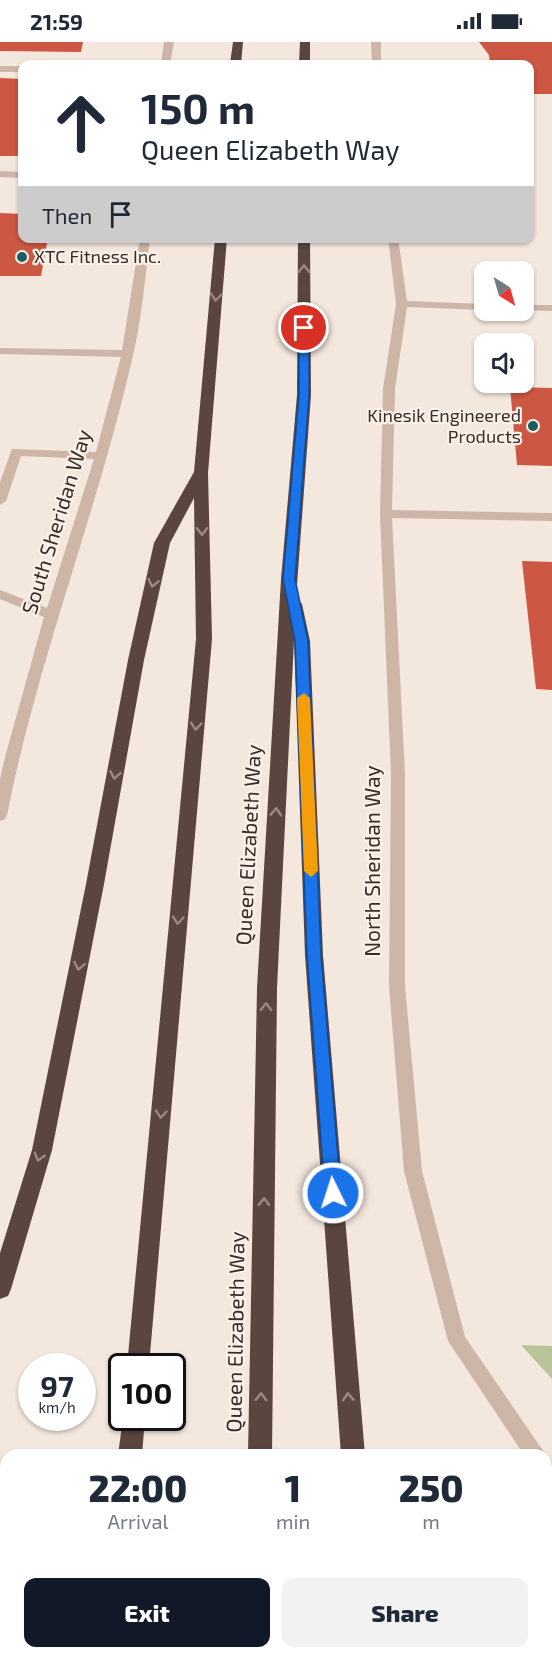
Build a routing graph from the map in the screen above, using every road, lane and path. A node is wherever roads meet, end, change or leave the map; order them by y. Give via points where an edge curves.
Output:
1 (169, 42) edge
2 (238, 42) edge
3 (305, 42) edge
4 (376, 42) edge
5 (167, 60) edge
6 (236, 60) edge
7 (305, 60) edge
8 (376, 60) edge
9 (0, 69) edge
10 (18, 69) edge
11 (0, 174) edge
12 (18, 175) edge
13 (144, 243) edge
14 (221, 243) edge
15 (304, 243) edge
16 (394, 243) edge
17 (402, 304) junction
18 (474, 307) edge
19 (534, 308) edge
20 (552, 308) edge
21 (0, 351) edge
22 (128, 354) junction
23 (101, 456) junction
24 (201, 473) junction
25 (0, 501) edge
26 (386, 514) junction
27 (552, 517) edge
28 (289, 579) junction
29 (0, 594) edge
30 (50, 614) junction
31 (4, 764) edge
32 (0, 815) edge
33 (0, 1289) edge
34 (139, 1353) edge
35 (133, 1431) edge
36 (131, 1449) edge
37 (260, 1449) edge
38 (353, 1449) edge
39 (532, 1449) edge

1 - 5 street
2 - 6 highway
3 - 7 highway
4 - 8 street
9 - 10 street
11 - 12 street
13 - 22 street, South Sheridan Way
14 -> 24 highway
28 -> 15 highway, Queen Elizabeth Way via 304,395
16 - 17 street, North Sheridan Way
17 - 18 street
17 - 26 street, North Sheridan Way via 390,389
19 - 20 street
21 - 22 street
22 - 23 street, South Sheridan Way
23 - 25 street via 16,452
23 - 30 street, South Sheridan Way
24 -> 33 highway via 162,543 42,1150
24 -> 34 highway via 204,639
26 - 27 street
26 - 39 street, North Sheridan Way via 398,774 397,986 413,1171 457,1341
37 -> 28 highway, Queen Elizabeth Way via 267,988
38 -> 28 highway via 314,955 302,641
29 - 30 street
30 - 31 street, South Sheridan Way
31 - 32 street, South Sheridan Way
35 - 36 highway

